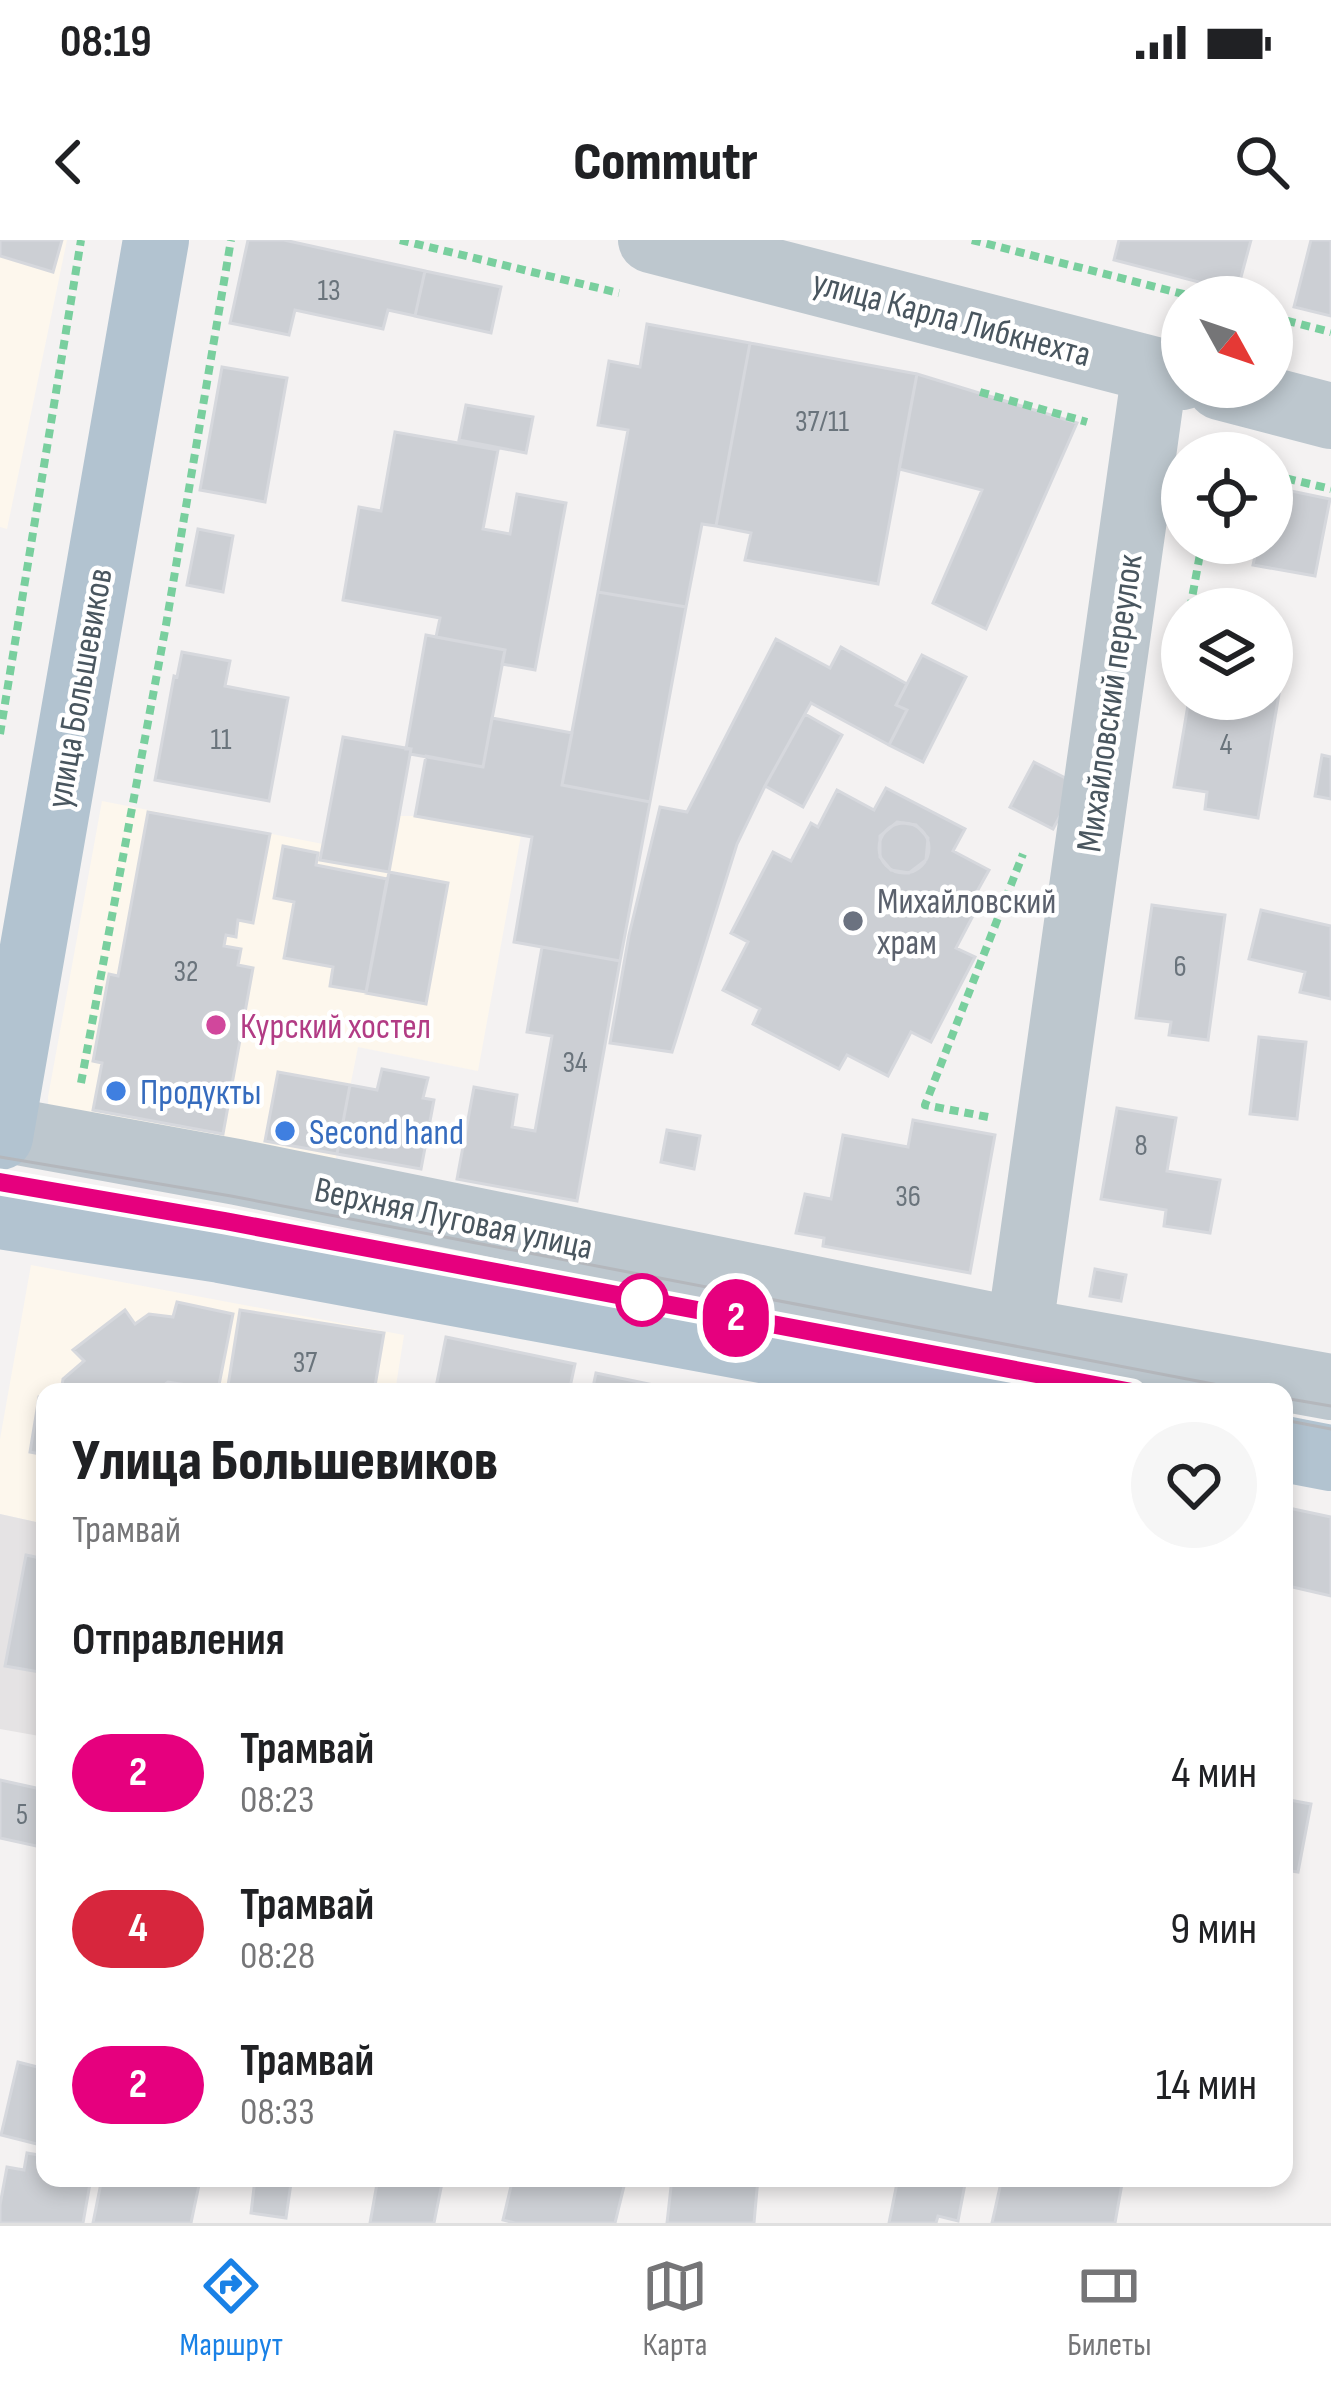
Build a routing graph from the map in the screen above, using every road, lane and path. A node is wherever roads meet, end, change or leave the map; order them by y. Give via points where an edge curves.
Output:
1 (81, 240) edge
2 (156, 240) edge
3 (231, 240) edge
4 (651, 240) edge
5 (973, 240) edge
6 (1161, 288) edge
7 (1293, 322) edge
8 (1331, 332) edge
9 (1161, 372) edge
10 (1293, 406) edge
11 (1163, 408) edge
12 (1331, 416) edge
13 (1293, 480) edge
14 (1331, 490) edge
15 (0, 734) edge
16 (1024, 851) dead end
17 (1048, 1132) junction
18 (12, 1134) edge
19 (0, 1216) edge
20 (1016, 1362) edge
21 (940, 1383) edge
22 (1281, 1383) edge
23 (1293, 1384) edge
24 (1331, 1387) edge
25 (1293, 1451) edge
26 (1331, 1458) edge

1 - 15 path
2 - 18 main road, улица Большевиков
3 - 18 path via 74,1118
4 - 9 street, улица Карла Либкнехта
5 - 6 path
7 - 8 path
10 - 12 street
11 - 17 street, Михайловский переулок
13 - 14 path
16 - 17 path via 925,1105
17 - 20 street, Михайловский переулок
18 - 20 street, Верхняя Луговая улица via 237,1172
19 - 21 main road, Верхняя Луговая улица
20 - 22 street, Верхняя Луговая улица
23 - 24 street, Верхняя Луговая улица
25 - 26 main road

